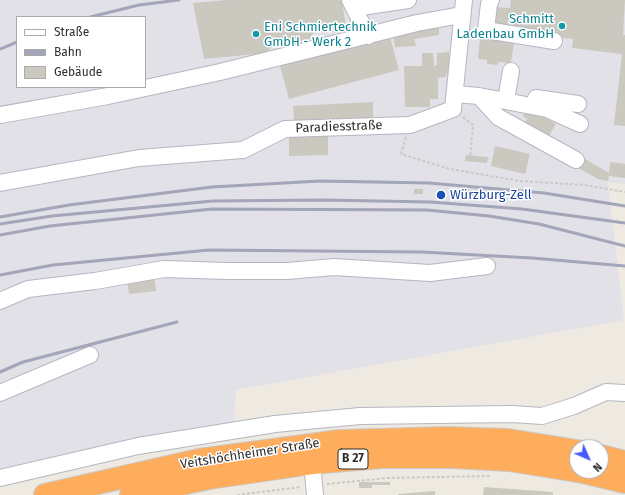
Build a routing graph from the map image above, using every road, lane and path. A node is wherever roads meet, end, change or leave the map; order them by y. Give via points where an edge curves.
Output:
1 (408, 0) edge
2 (491, 0) edge
3 (352, 4) edge
4 (462, 15) edge
5 (486, 30) junction
6 (368, 36) junction
7 (554, 41) dead end
8 (511, 72) dead end
9 (146, 88) edge
10 (146, 88) edge
11 (507, 94) junction
12 (479, 96) junction
13 (454, 97) junction
14 (578, 104) dead end
15 (0, 115) edge
16 (410, 124) junction
17 (580, 124) dead end
18 (490, 159) dead end
19 (576, 160) dead end
20 (0, 183) edge
21 (475, 189) dead end
22 (625, 192) edge
23 (476, 195) junction
24 (487, 196) dead end
25 (474, 201) dead end
26 (487, 266) dead end
27 (0, 301) edge
28 (90, 355) dead end
29 (0, 393) edge
30 (625, 393) edge
31 (569, 450) edge
32 (312, 463) junction
33 (569, 470) edge
34 (494, 476) dead end
35 (0, 478) edge
36 (609, 478) edge
37 (625, 482) edge
38 (314, 490) edge
39 (45, 495) edge
40 (131, 495) edge
41 (237, 495) edge

1 - 3 street
2 - 5 street
3 - 6 street
4 - 5 street
4 - 6 street
4 - 13 street
5 - 7 street
6 - 9 street
8 - 11 street
10 - 15 street
11 - 13 street via 479,88
11 - 14 street
12 - 13 street
12 - 17 street via 546,109
12 - 19 street via 498,117
13 - 16 street, Paradiesstraße
13 - 18 path via 473,125 470,158
16 - 20 street, Paradiesstraße via 285,129 244,150 139,158
16 - 22 path via 401,154 450,169 512,180 585,185
21 - 23 path
23 - 24 path
23 - 25 path
26 - 27 street via 430,273 334,267 287,271 164,269 28,290
28 - 29 street
30 - 35 street via 606,392 542,416 360,416 275,424 138,446
31 - 39 highway, Veitshöchheimer Straße / B 27 via 508,440 447,438 340,441 199,460
32 - 33 highway, Veitshöchheimer Straße / B 27 via 382,457 452,457 509,460
32 - 38 street
32 - 40 highway, Veitshöchheimer Straße / B 27 via 209,478
34 - 38 path via 387,478
36 - 37 highway, Veitshöchheimer Straße / B 27
38 - 41 path

